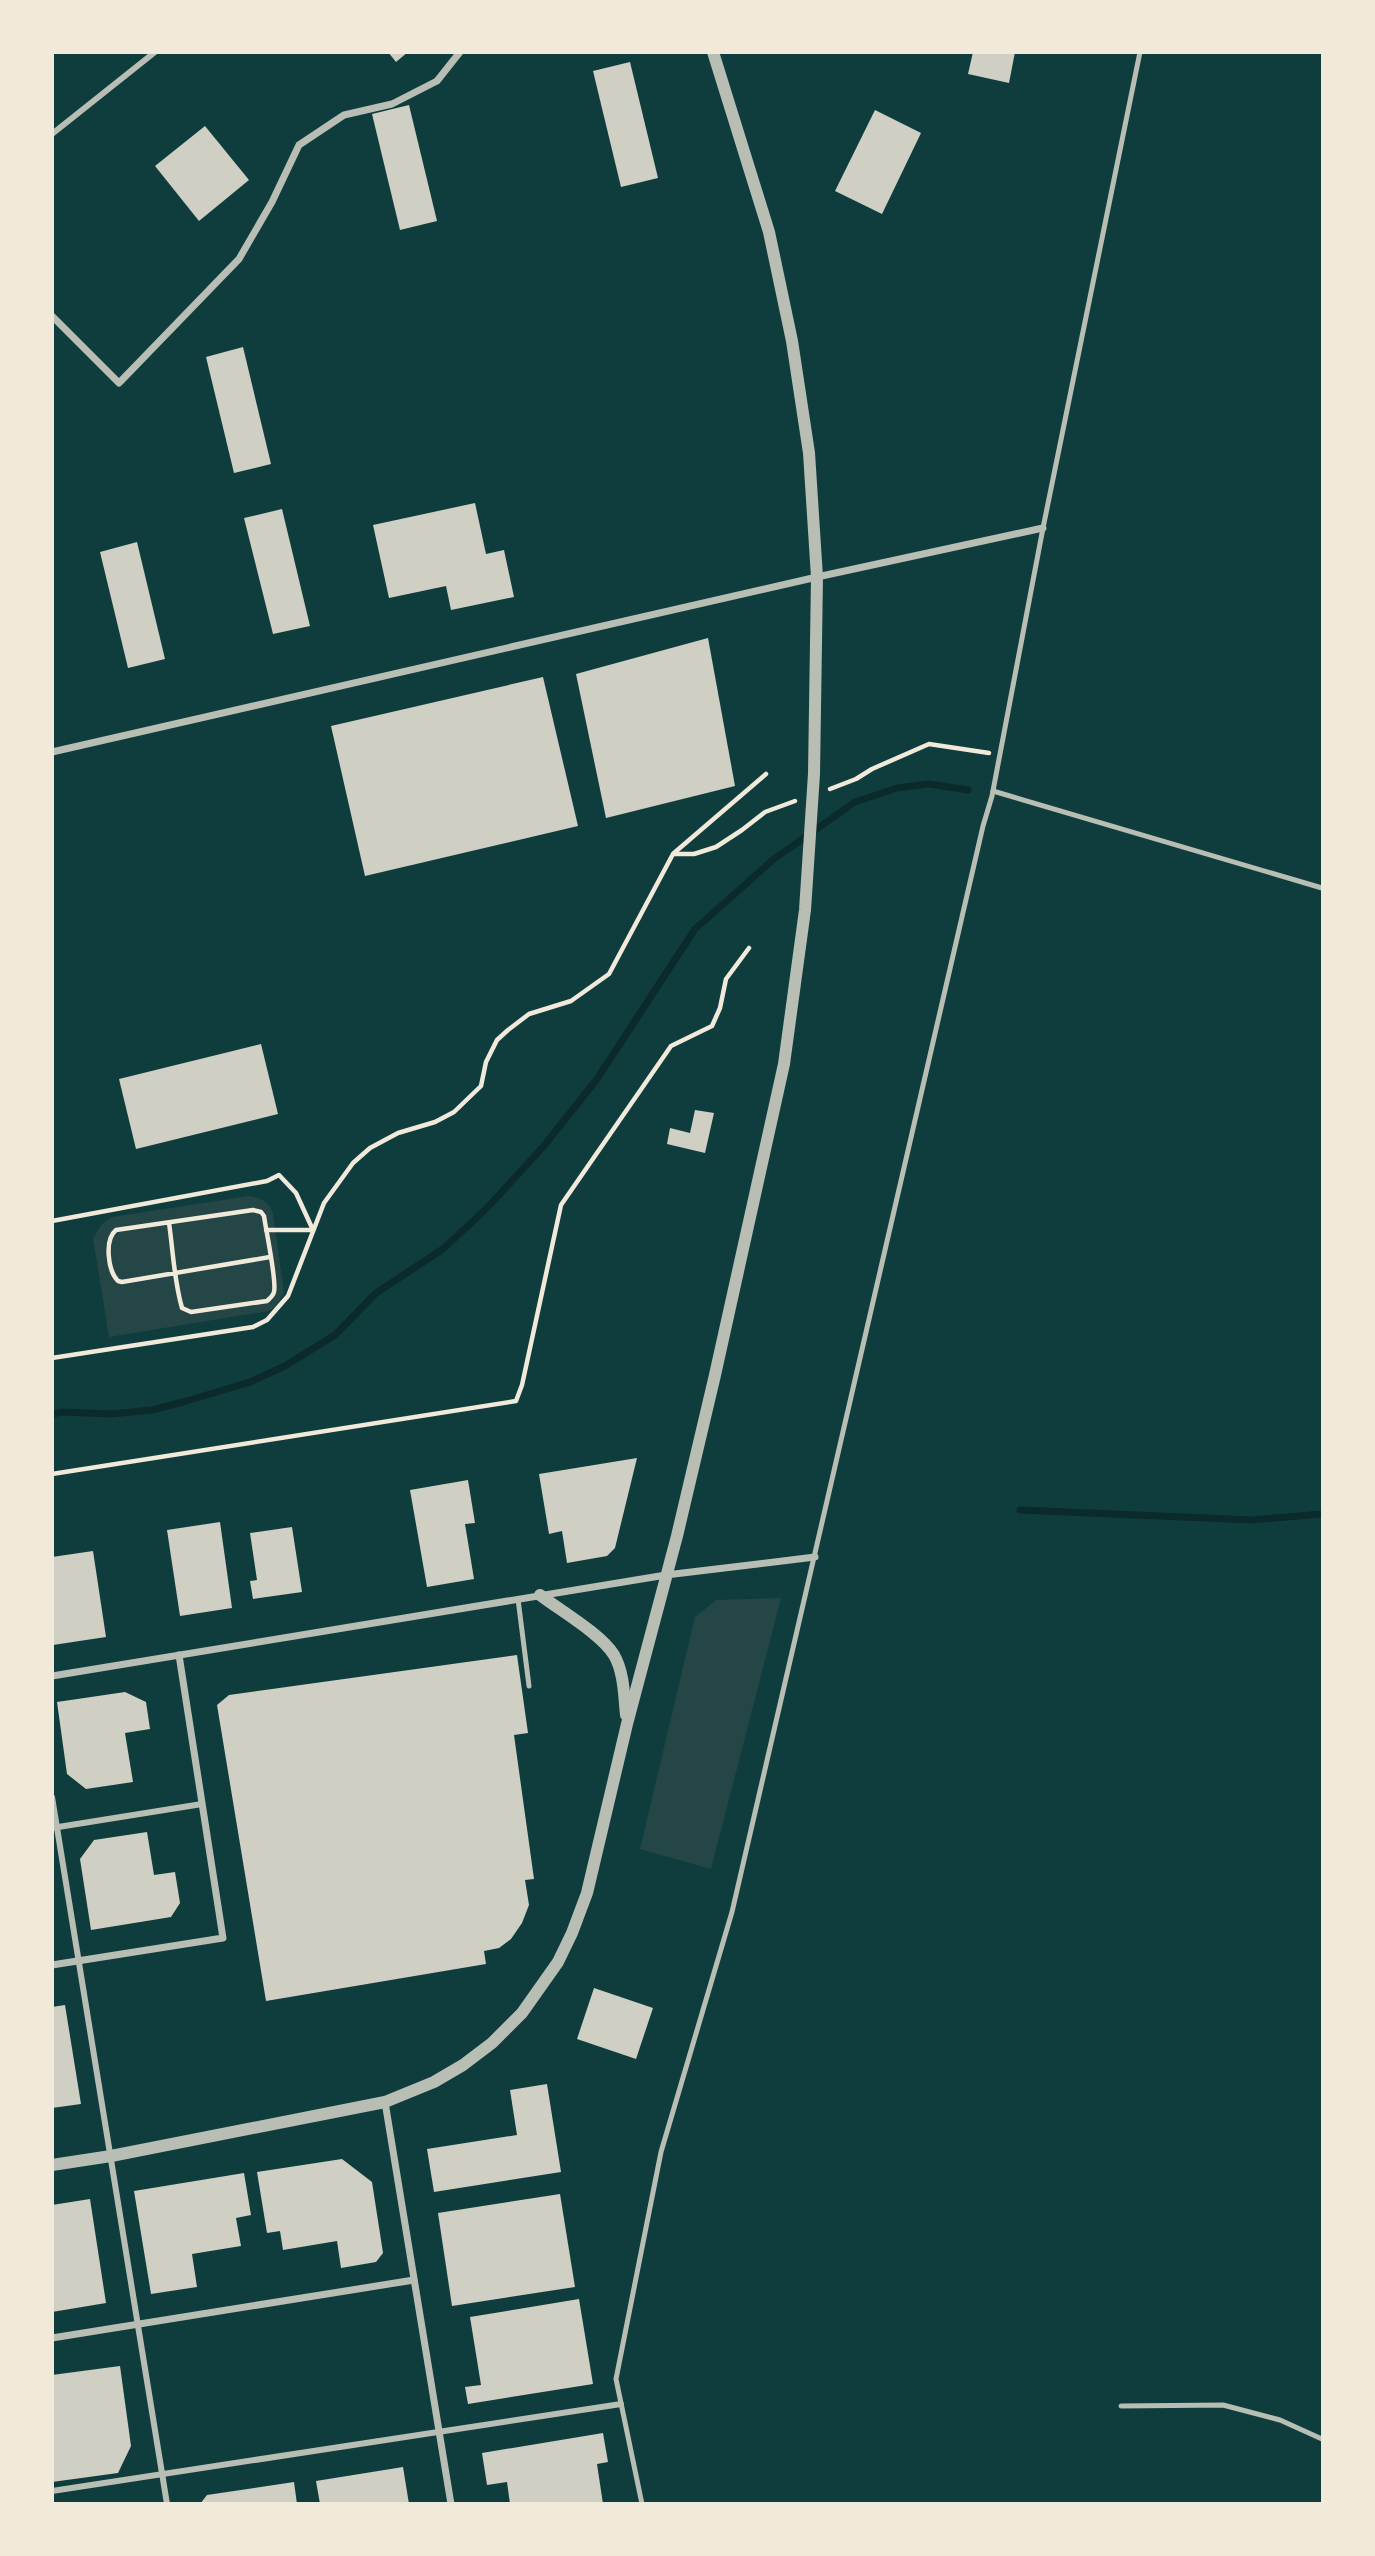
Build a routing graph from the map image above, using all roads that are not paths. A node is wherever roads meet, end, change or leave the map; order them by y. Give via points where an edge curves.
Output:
1 (155, 52) edge
2 (460, 52) edge
3 (713, 52) edge
4 (1140, 52) edge
5 (52, 134) edge
6 (52, 316) edge
7 (1043, 528) junction
8 (817, 577) junction
9 (52, 752) edge
10 (993, 794) junction
11 (1322, 888) edge
12 (815, 1557) junction
13 (666, 1575) junction
14 (540, 1595) junction
15 (518, 1599) junction
16 (179, 1655) junction
17 (52, 1676) edge
18 (529, 1686) dead end
19 (627, 1724) junction
20 (52, 1797) edge
21 (202, 1804) junction
22 (55, 1828) edge
23 (79, 1961) junction
24 (52, 1965) edge
25 (385, 2102) junction
26 (111, 2156) junction
27 (52, 2165) edge
28 (414, 2280) junction
29 (138, 2324) junction
30 (52, 2338) edge
31 (621, 2404) junction
32 (1121, 2406) dead end
33 (440, 2432) junction
34 (1322, 2439) edge
35 (163, 2474) junction
36 (52, 2491) edge
37 (167, 2504) edge
38 (452, 2504) edge
39 (642, 2504) edge

1 - 5 street
2 - 6 street via 438,81 392,104 344,115 299,145 239,259 119,383
3 - 8 street via 769,232 792,341 809,453
4 - 7 lane
7 - 8 street
7 - 10 lane
8 - 9 street
8 - 13 street via 814,774 805,910 784,1064
10 - 11 lane
10 - 12 lane
12 - 13 street
12 - 31 lane via 732,1912 661,2152 616,2379
13 - 14 street
13 - 19 street
14 - 15 street
14 - 19 street via 594,1634 614,1656
15 - 16 street
15 - 18 lane
16 - 17 street
16 - 21 street
19 - 25 street via 587,1893 548,1978 492,2043 434,2082
20 - 22 street
21 - 22 street
21 - 23 street via 223,1938
22 - 23 street
23 - 24 street
23 - 26 street
25 - 26 street
25 - 28 street
26 - 27 street
26 - 29 street
28 - 29 street
28 - 33 street
29 - 30 street
29 - 35 street
31 - 33 street
31 - 39 lane
32 - 34 lane via 1223,2405 1280,2420
33 - 35 street
33 - 38 street
35 - 36 street
35 - 37 street

